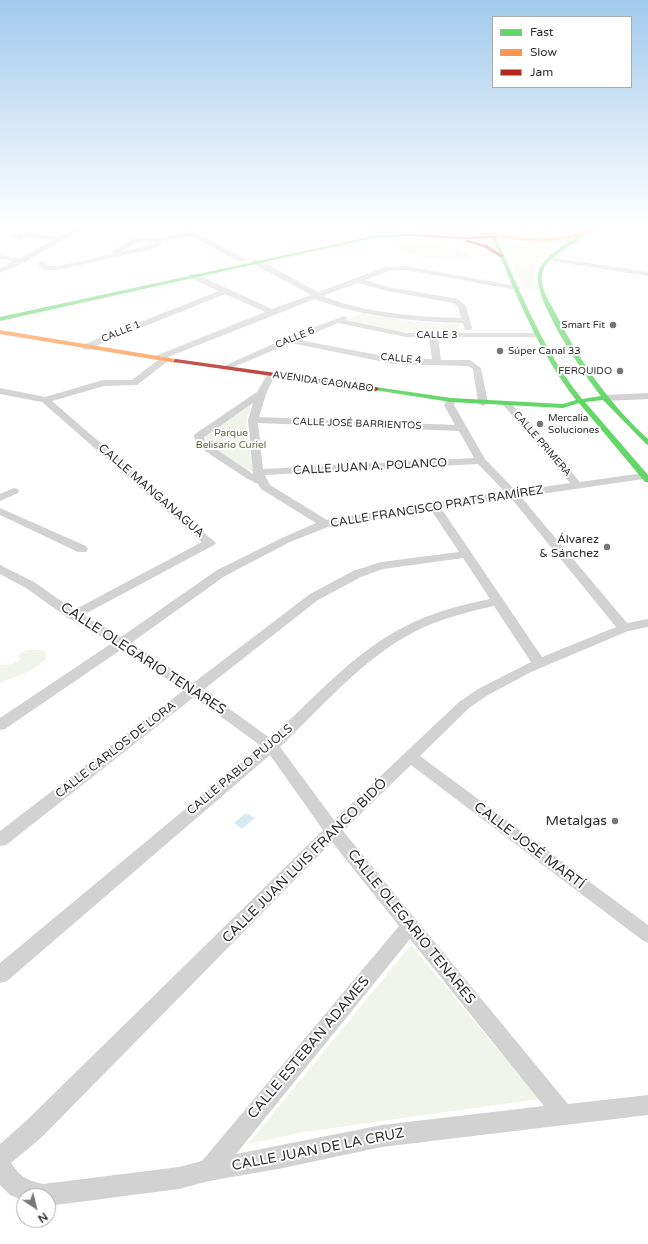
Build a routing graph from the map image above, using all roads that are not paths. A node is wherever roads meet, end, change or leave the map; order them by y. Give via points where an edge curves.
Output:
1 (128, 284) edge
2 (157, 284) edge
3 (210, 284) edge
4 (295, 284) edge
5 (347, 284) edge
6 (370, 284) edge
7 (495, 284) edge
8 (515, 284) edge
9 (541, 284) edge
10 (517, 288) junction
11 (224, 291) junction
12 (316, 296) junction
13 (364, 309) junction
14 (272, 312) junction
15 (0, 313) edge
16 (0, 319) edge
17 (338, 321) junction
18 (465, 321) junction
19 (559, 326) junction
20 (535, 331) junction
21 (0, 332) edge
22 (470, 334) junction
23 (433, 335) junction
24 (289, 340) junction
25 (85, 347) junction
26 (162, 359) junction
27 (437, 362) junction
28 (226, 367) junction
29 (271, 375) junction
30 (3, 394) edge
31 (262, 394) junction
32 (648, 396) edge
33 (604, 398) junction
34 (45, 400) junction
35 (451, 400) junction
36 (579, 402) junction
37 (483, 403) junction
38 (507, 404) junction
39 (253, 420) junction
40 (462, 428) junction
41 (648, 443) edge
42 (481, 461) junction
43 (260, 477) junction
44 (645, 478) edge
45 (577, 485) junction
46 (14, 491) dead end
47 (513, 494) junction
48 (0, 498) edge
49 (434, 506) junction
50 (0, 511) edge
51 (325, 524) junction
52 (82, 549) dead end
53 (467, 554) junction
54 (1, 571) edge
55 (498, 601) junction
56 (73, 616) junction
57 (648, 623) edge
58 (624, 628) junction
59 (122, 643) junction
60 (540, 664) junction
61 (194, 690) junction
62 (0, 725) edge
63 (271, 746) junction
64 (410, 757) junction
65 (333, 831) junction
66 (0, 840) edge
67 (410, 926) junction
68 (648, 935) edge
69 (0, 975) edge
70 (648, 1105) edge
71 (563, 1114) junction
72 (0, 1158) edge
73 (0, 1166) edge
74 (209, 1170) junction

1 - 15 main road
2 - 16 main road
3 - 11 street
4 - 12 street
5 - 12 street
6 - 18 street via 455,301 462,306
7 - 10 street
8 - 10 main road
9 - 19 main road
10 - 20 main road
11 - 14 street
11 - 25 street, CALLE 1
12 - 13 street via 330,302
12 - 14 street
13 - 17 street, CALLE 6
13 - 18 street via 424,320
14 - 26 street
17 - 23 street, CALLE 3 via 394,334
17 - 24 street, CALLE 6
18 - 22 street
19 - 20 main road
19 - 33 main road via 583,370
20 - 22 street, CALLE 3
20 - 36 main road
21 - 25 main road, AVENIDA CAONABO
22 - 23 street, CALLE 3
23 - 27 street
24 - 27 street, CALLE 4 via 394,361
24 - 28 street, CALLE 6
25 - 26 main road, AVENIDA CAONABO
26 - 28 main road, AVENIDA CAONABO
26 - 34 street via 134,383 103,383
27 - 37 street, CALLE 4 via 475,365
28 - 29 main road, AVENIDA CAONABO
29 - 31 street
29 - 35 main road, AVENIDA CAONABO
30 - 34 street, CALLE MANGANAGUA
31 - 39 street
31 - 43 street via 199,436 200,442 206,447 250,476
32 - 33 street, AVENIDA CAONABO
33 - 36 main road, AVENIDA CAONABO
33 - 41 main road
34 - 56 street, CALLE MANGANAGUA via 210,543
35 - 37 main road, AVENIDA CAONABO
35 - 40 street via 449,404
36 - 38 main road, AVENIDA CAONABO via 563,406
36 - 44 main road
37 - 38 main road, AVENIDA CAONABO
38 - 45 street, CALLE PRIMERA
39 - 40 street, CALLE JOSÉ BARRIENTOS
39 - 43 street
40 - 42 street
42 - 43 street, CALLE JUAN A. POLANCO
42 - 47 street
43 - 51 street via 265,487
44 - 45 street, CALLE FRANCISCO PRATS RAMÍREZ
45 - 47 street, CALLE FRANCISCO PRATS RAMÍREZ
46 - 48 street
47 - 49 street, CALLE FRANCISCO PRATS RAMÍREZ
47 - 58 street
49 - 51 street, CALLE FRANCISCO PRATS RAMÍREZ
49 - 53 street
50 - 52 street
51 - 59 street, CALLE FRANCISCO PRATS RAMÍREZ via 286,540 221,573
53 - 55 street
53 - 61 street, CALLE CARLOS DE LORA via 381,566 357,574 314,597
54 - 56 street, CALLE OLEGARIO TENARES via 30,585
55 - 60 street
55 - 63 street, CALLE PABLO PUJOLS via 439,615 399,635 356,666
56 - 59 street, CALLE OLEGARIO TENARES
57 - 58 street, CALLE JUAN LUIS FRANCO BIDÓ
58 - 60 street, CALLE JUAN LUIS FRANCO BIDÓ
59 - 61 street, CALLE OLEGARIO TENARES
59 - 62 street, CALLE FRANCISCO PRATS RAMÍREZ
60 - 64 street, CALLE JUAN LUIS FRANCO BIDÓ via 500,683 464,705
61 - 63 street, CALLE OLEGARIO TENARES
61 - 66 street, CALLE CARLOS DE LORA
63 - 65 street, CALLE OLEGARIO TENARES
63 - 69 street, CALLE PABLO PUJOLS via 185,816
64 - 65 street, CALLE JUAN LUIS FRANCO BIDÓ
64 - 68 street, CALLE JOSÉ MARTÍ
65 - 67 street, CALLE OLEGARIO TENARES
65 - 72 street, CALLE JUAN LUIS FRANCO BIDÓ via 34,1129
67 - 71 street, CALLE OLEGARIO TENARES
67 - 74 street, CALLE ESTEBAN ADAMES
70 - 71 street, CALLE JUAN DE LA CRUZ
71 - 74 street, CALLE JUAN DE LA CRUZ via 382,1136
73 - 74 street, CALLE JUAN DE LA CRUZ via 9,1181 23,1191 43,1195 179,1178

